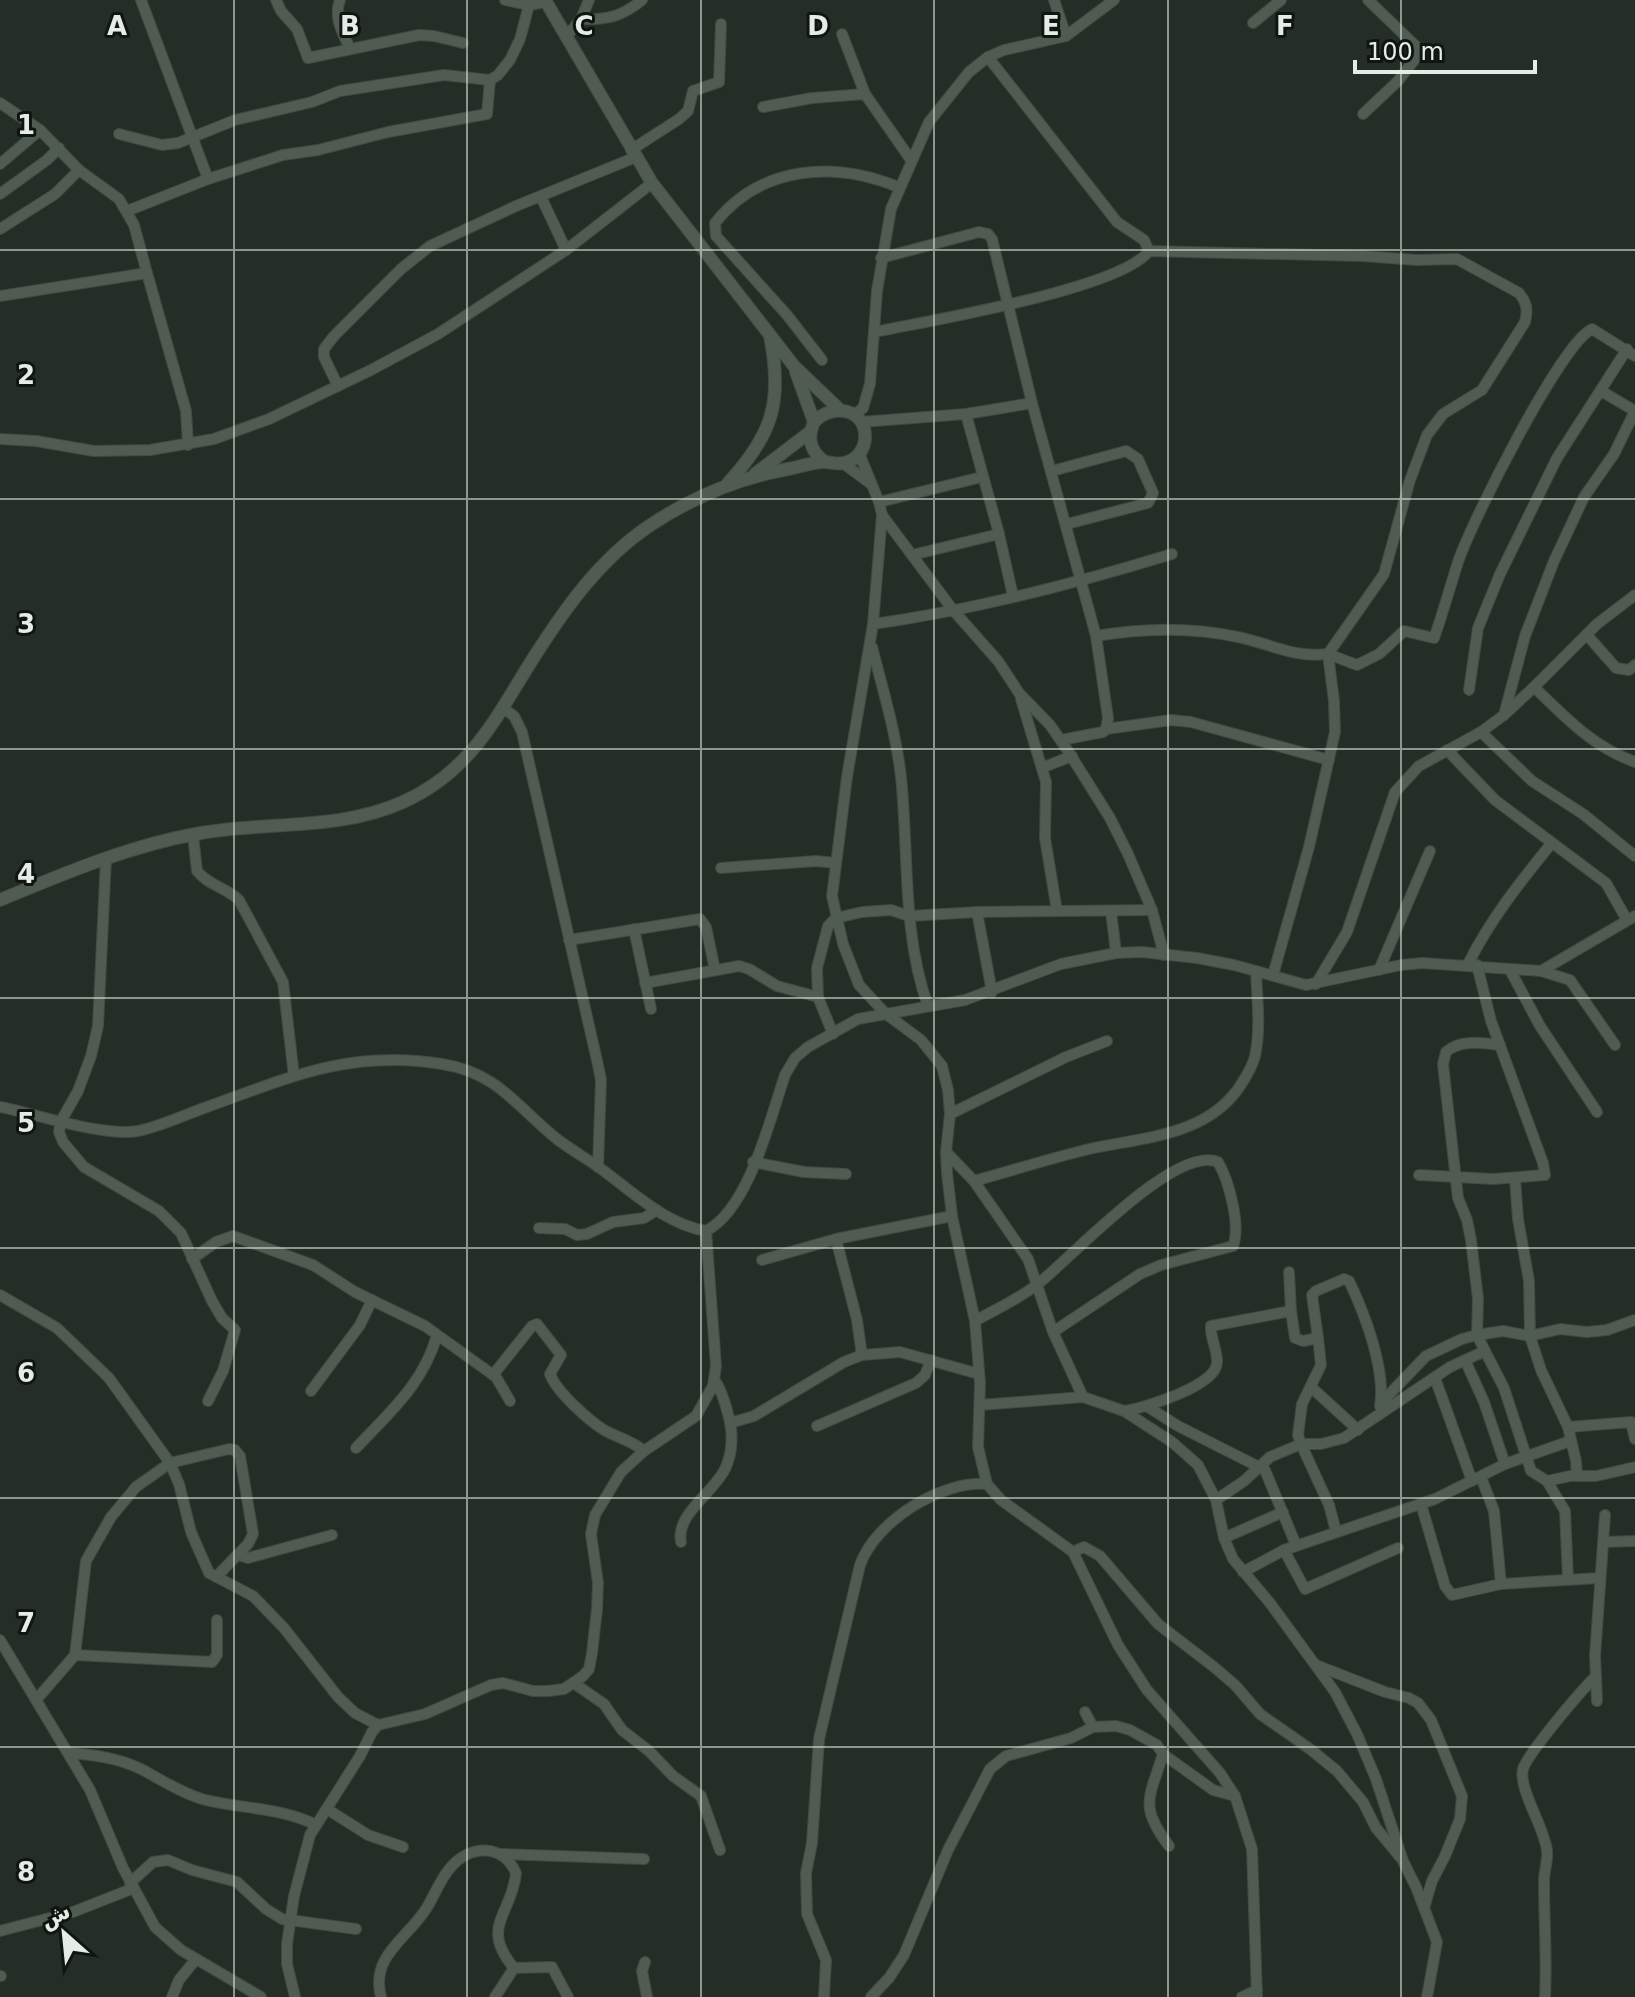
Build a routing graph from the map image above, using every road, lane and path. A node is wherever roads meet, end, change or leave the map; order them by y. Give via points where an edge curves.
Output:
1 (141, 0) edge
2 (276, 0) edge
3 (340, 0) edge
4 (508, 0) edge
5 (589, 0) edge
6 (642, 0) edge
7 (1054, 0) edge
8 (1096, 0) edge
9 (1114, 0) edge
10 (1281, 0) edge
11 (1368, 0) edge
12 (546, 1) edge
13 (529, 5) junction
14 (1099, 12) junction
15 (581, 19) junction
16 (1253, 23) dead end
17 (721, 24) dead end
18 (842, 34) dead end
19 (1066, 36) junction
20 (566, 37) junction
21 (463, 43) dead end
22 (350, 49) junction
23 (988, 57) junction
24 (490, 80) junction
25 (865, 94) junction
26 (0, 103) edge
27 (763, 107) dead end
28 (1363, 114) dead end
29 (40, 130) junction
30 (119, 134) dead end
31 (192, 138) junction
32 (59, 148) junction
33 (633, 154) junction
34 (911, 160) junction
35 (0, 164) edge
36 (79, 170) junction
37 (208, 179) junction
38 (652, 183) junction
39 (898, 187) junction
40 (0, 194) edge
41 (541, 197) junction
42 (127, 211) junction
43 (0, 229) edge
44 (566, 250) junction
45 (1149, 251) junction
46 (734, 256) junction
47 (881, 258) junction
48 (718, 268) junction
49 (147, 273) junction
50 (0, 296) edge
51 (1008, 306) junction
52 (875, 332) junction
53 (769, 333) junction
54 (1631, 352) edge
55 (822, 360) dead end
56 (794, 366) junction
57 (338, 386) junction
58 (1601, 391) junction
59 (1032, 403) junction
60 (839, 409) junction
61 (1635, 411) edge
62 (966, 414) junction
63 (857, 418) junction
64 (812, 427) junction
65 (0, 439) edge
66 (188, 445) junction
67 (859, 453) junction
68 (825, 462) junction
69 (844, 464) junction
70 (1052, 471) junction
71 (752, 475) junction
72 (982, 477) junction
73 (871, 484) junction
74 (724, 488) junction
75 (879, 502) junction
76 (882, 515) junction
77 (1067, 524) junction
78 (999, 534) junction
79 (1172, 554) dead end
80 (912, 555) junction
81 (1081, 581) junction
82 (1635, 595) edge
83 (1013, 596) junction
84 (953, 610) junction
85 (873, 624) junction
86 (1587, 635) junction
87 (1096, 636) junction
88 (870, 641) junction
89 (1328, 654) junction
90 (1635, 665) edge
91 (1534, 687) junction
92 (1469, 690) dead end
93 (1019, 693) junction
94 (503, 708) junction
95 (1504, 715) junction
96 (1106, 729) junction
97 (1481, 732) junction
98 (1061, 740) junction
99 (1447, 750) junction
100 (1072, 756) junction
101 (1329, 760) junction
102 (1635, 762) edge
103 (1044, 767) junction
104 (193, 835) junction
105 (1551, 844) junction
106 (1430, 851) dead end
107 (1635, 856) edge
108 (106, 858) junction
109 (836, 863) junction
110 (721, 868) dead end
111 (0, 900) edge
112 (1152, 910) junction
113 (1057, 911) junction
114 (1111, 911) junction
115 (977, 912) junction
116 (909, 916) junction
117 (836, 918) junction
118 (1631, 918) edge
119 (634, 929) junction
120 (569, 940) junction
121 (1116, 953) junction
122 (1164, 955) junction
123 (1473, 965) junction
124 (715, 970) junction
125 (1379, 970) junction
126 (1510, 970) junction
127 (1256, 971) junction
128 (1541, 971) junction
129 (1273, 975) junction
130 (645, 983) junction
131 (1316, 984) junction
132 (992, 992) junction
133 (818, 997) junction
134 (928, 1006) junction
135 (651, 1009) dead end
136 (886, 1014) junction
137 (833, 1034) junction
138 (1107, 1041) dead end
139 (1500, 1045) junction
140 (1615, 1045) dead end
141 (294, 1076) junction
142 (0, 1107) edge
143 (1597, 1112) dead end
144 (950, 1114) junction
145 (61, 1121) junction
146 (946, 1152) junction
147 (753, 1162) junction
148 (598, 1167) junction
149 (846, 1174) dead end
150 (1419, 1175) dead end
151 (1455, 1176) junction
152 (1515, 1179) junction
153 (974, 1181) junction
154 (657, 1210) junction
155 (952, 1216) junction
156 (539, 1228) dead end
157 (706, 1231) junction
158 (836, 1239) junction
159 (192, 1259) junction
160 (762, 1260) dead end
161 (1289, 1272) dead end
162 (1037, 1286) junction
163 (0, 1295) edge
164 (372, 1300) junction
165 (1291, 1311) junction
166 (1635, 1320) edge
167 (975, 1321) junction
168 (1053, 1332) junction
169 (437, 1335) junction
170 (1477, 1335) junction
171 (1530, 1336) junction
172 (1318, 1338) junction
173 (1485, 1351) junction
174 (862, 1355) junction
175 (931, 1360) junction
176 (1465, 1360) junction
177 (979, 1374) junction
178 (493, 1375) junction
179 (1435, 1378) junction
180 (714, 1379) junction
181 (1311, 1387) junction
182 (311, 1391) dead end
183 (1083, 1397) junction
184 (208, 1401) dead end
185 (510, 1401) dead end
186 (1381, 1403) junction
187 (980, 1405) junction
188 (1148, 1407) junction
189 (1124, 1411) junction
190 (1378, 1417) junction
191 (730, 1423) junction
192 (817, 1426) dead end
193 (1568, 1427) junction
194 (1358, 1430) junction
195 (1635, 1439) edge
196 (1570, 1441) junction
197 (1301, 1444) junction
198 (356, 1448) dead end
199 (644, 1451) junction
200 (1526, 1456) junction
201 (170, 1463) junction
202 (1505, 1464) junction
203 (1261, 1466) junction
204 (1635, 1467) edge
205 (1577, 1476) junction
206 (1476, 1479) junction
207 (1547, 1481) junction
208 (987, 1484) junction
209 (1216, 1500) junction
210 (1421, 1504) junction
211 (1283, 1512) junction
212 (1605, 1515) dead end
213 (1336, 1531) junction
214 (332, 1535) dead end
215 (1224, 1538) junction
216 (1635, 1541) edge
217 (681, 1542) dead end
218 (1604, 1542) junction
219 (1296, 1545) junction
220 (1398, 1548) dead end
221 (1284, 1550) junction
222 (1073, 1552) junction
223 (238, 1555) junction
224 (1243, 1572) junction
225 (216, 1577) junction
226 (1599, 1578) junction
227 (1568, 1579) junction
228 (1501, 1584) junction
229 (217, 1620) dead end
230 (0, 1640) edge
231 (75, 1655) junction
232 (1315, 1665) junction
233 (1594, 1678) junction
234 (575, 1684) junction
235 (36, 1700) junction
236 (1597, 1701) dead end
237 (1085, 1712) dead end
238 (378, 1725) junction
239 (1093, 1727) junction
240 (70, 1753) junction
241 (1163, 1754) junction
242 (1235, 1796) junction
243 (327, 1809) junction
244 (316, 1825) junction
245 (1169, 1846) dead end
246 (403, 1847) dead end
247 (720, 1850) dead end
248 (501, 1854) junction
249 (644, 1859) dead end
250 (1403, 1861) junction
251 (132, 1886) junction
252 (1423, 1910) junction
253 (290, 1921) junction
254 (356, 1929) dead end
255 (0, 1931) edge
256 (196, 1959) junction
257 (645, 1962) dead end
258 (514, 1968) junction
259 (1257, 1994) edge
260 (172, 1997) edge
261 (261, 1997) edge
262 (295, 1997) edge
263 (381, 1997) edge
264 (495, 1997) edge
265 (568, 1997) edge
266 (647, 1997) edge
267 (824, 1997) edge
268 (871, 1997) edge
269 (1242, 1997) edge
270 (1427, 1997) edge
271 (1545, 1997) edge

1 - 31 street
2 - 22 street via 297,29 308,58
3 - 22 street via 336,12
4 - 13 street
5 - 15 street
6 - 15 street via 606,20
7 - 19 street
8 - 14 street
9 - 14 street
10 - 16 street
11 - 28 street via 1421,51
12 - 13 street
12 - 20 street
13 - 24 street via 510,60
14 - 19 street
15 - 20 street
17 - 33 street via 719,82 693,91 688,111
18 - 25 street
19 - 23 street
20 - 33 street
21 - 22 street via 419,35
23 - 34 street via 937,112
23 - 45 street via 1117,222 1144,240
24 - 31 street via 444,75 340,91 235,120
24 - 37 street via 487,114 283,155
25 - 27 street
25 - 34 street
26 - 29 street
29 - 32 street
29 - 35 street
30 - 31 street via 162,145
31 - 37 street
32 - 36 street
32 - 40 street
33 - 38 street
33 - 41 street
34 - 39 street
36 - 42 street
36 - 43 street via 55,194
37 - 42 street
38 - 44 street
38 - 48 street
39 - 46 street via 842,173 769,180 715,223 716,236
39 - 47 street
41 - 44 street
41 - 57 street via 430,246 392,277 324,349
42 - 49 street
44 - 57 street via 438,334
45 - 51 street via 1115,272
45 - 89 street via 1457,259 1524,299 1525,322 1493,375 1482,390 1443,414 1427,435 1384,574
46 - 48 street
46 - 55 street
47 - 51 street via 984,232 992,239
47 - 52 street
48 - 53 street
49 - 50 street
49 - 66 street via 186,411
51 - 52 street
51 - 59 street
52 - 63 street via 867,398
53 - 56 street
53 - 74 street via 777,370 772,416
54 - 58 street
54 - 89 street via 1592,329 1568,352 1468,538 1434,638 1404,631 1357,665
56 - 60 street
56 - 64 street
57 - 66 street via 249,427
58 - 61 street
58 - 92 street via 1557,458 1500,574 1478,628
59 - 62 street
59 - 70 street
60 - 63 street
60 - 64 street via 829,410
61 - 95 street via 1584,497 1554,561 1525,636
62 - 63 street
62 - 72 street
63 - 67 street via 865,438
64 - 68 street via 812,450
64 - 71 street
65 - 66 street via 121,452
67 - 69 street
67 - 73 street
68 - 69 street
68 - 71 street
69 - 73 street
70 - 77 street
70 - 77 street via 1126,451 1138,459 1153,493 1148,503
71 - 74 street
72 - 75 street
72 - 78 street
73 - 75 street
74 - 94 street via 651,525 606,560 566,610
75 - 76 street
76 - 80 street
76 - 85 street
77 - 81 street
78 - 80 street
78 - 83 street
79 - 81 street
80 - 84 street
81 - 83 street
81 - 87 street
82 - 86 street
83 - 84 street
84 - 85 street
84 - 93 street
85 - 88 street
86 - 90 street via 1616,668 1629,670
86 - 91 street
87 - 89 street via 1184,628 1293,654
87 - 96 street
88 - 109 street
88 - 116 street via 898,754
89 - 101 street via 1335,732
91 - 95 street
91 - 102 street via 1587,738
93 - 98 street
93 - 103 street
94 - 104 street via 452,773 403,802 340,822
94 - 120 street via 522,732
95 - 97 street
96 - 98 street
96 - 101 street via 1191,722
97 - 99 street
97 - 107 street via 1532,781
98 - 100 street
99 - 105 street via 1495,800
99 - 131 street via 1419,766 1395,792 1347,932
100 - 103 street
100 - 112 street via 1110,818
101 - 129 street
103 - 113 street via 1045,838
104 - 108 street
104 - 141 street via 200,876 239,900 283,982
105 - 118 street via 1606,883
105 - 123 street via 1483,934
106 - 125 street
108 - 111 street
108 - 145 street via 98,1026 78,1091
109 - 110 street
109 - 117 street
112 - 114 street
112 - 122 street
113 - 114 street
113 - 115 street
114 - 121 street
115 - 116 street
115 - 132 street
116 - 117 street via 891,910
116 - 134 street via 918,978
117 - 133 street via 828,926 817,968
117 - 136 street via 859,985
118 - 128 street
119 - 120 street
119 - 124 street via 700,919
119 - 130 street
120 - 148 street via 601,1080
121 - 122 street
121 - 132 street via 1061,964
122 - 127 street
123 - 125 street via 1422,963
123 - 126 street
123 - 139 street
124 - 130 street
124 - 133 street via 743,967 777,986
125 - 131 street
126 - 128 street
126 - 143 street
127 - 129 street
127 - 153 street via 1255,1057 1219,1111 1151,1138
128 - 140 street via 1570,980
129 - 131 street
130 - 135 street
132 - 134 street
133 - 137 street
134 - 136 street
136 - 137 street via 858,1019
136 - 144 street via 921,1040 942,1066
137 - 147 street via 795,1058
138 - 144 street
139 - 151 street via 1455,1046 1444,1056
139 - 152 street via 1545,1173 1541,1178
141 - 145 street via 136,1131
141 - 148 street via 361,1061 418,1060 467,1069 495,1083 557,1139
142 - 145 street
144 - 146 street
145 - 159 street via 63,1142 84,1167 159,1211 181,1233
146 - 153 street
146 - 155 street
147 - 149 street
147 - 157 street via 734,1203
148 - 154 street
150 - 151 street
151 - 152 street
151 - 170 street via 1471,1240
152 - 171 street via 1529,1281
153 - 162 street via 1028,1259
154 - 156 street via 587,1234
154 - 157 street
155 - 158 street
155 - 167 street
157 - 180 street
158 - 160 street
158 - 174 street
159 - 164 street via 233,1236 313,1265
159 - 184 street via 222,1318 235,1330
161 - 165 street
162 - 167 street
162 - 168 street
162 - 168 street via 1166,1174 1205,1159 1218,1162 1233,1207 1233,1246 1140,1274
163 - 201 street via 57,1328 94,1362
164 - 169 street
164 - 182 street
165 - 172 street via 1295,1338
165 - 188 street via 1211,1326 1214,1372
166 - 171 street via 1607,1330 1560,1329
167 - 177 street
168 - 183 street
169 - 178 street
169 - 198 street via 407,1395
170 - 171 street via 1503,1331
170 - 173 street
170 - 186 street via 1426,1356
171 - 193 street
172 - 181 street via 1321,1365
172 - 186 street via 1312,1295 1346,1280 1369,1332
173 - 176 street
173 - 200 street via 1504,1388
174 - 175 street via 900,1352
174 - 191 street via 754,1416
175 - 177 street
175 - 192 street via 916,1383
176 - 179 street
176 - 202 street
177 - 187 street
178 - 185 street
178 - 199 street via 537,1324 561,1355 550,1374 557,1387 598,1425
179 - 190 street
179 - 206 street
180 - 191 street
180 - 199 street via 696,1416
181 - 194 street
181 - 197 street via 1302,1404
183 - 187 street
183 - 189 street
186 - 190 street
187 - 208 street via 978,1447
188 - 189 street
188 - 203 street
189 - 209 street via 1187,1454
190 - 194 street
191 - 217 street via 731,1449 724,1470 682,1526
193 - 195 street via 1631,1422
193 - 196 street
194 - 197 street via 1321,1444
196 - 200 street
196 - 205 street
197 - 203 street
197 - 213 street
199 - 234 street via 621,1472 595,1515 591,1534 598,1583 592,1653 589,1669
200 - 202 street
200 - 207 street via 1531,1471
201 - 223 street via 229,1449 240,1456 253,1534
201 - 225 street via 199,1555
201 - 231 street via 126,1498 91,1549 83,1574
202 - 206 street
203 - 209 street
203 - 211 street
204 - 205 street
205 - 207 street
206 - 210 street
206 - 228 street via 1494,1511
207 - 227 street via 1567,1516
208 - 222 street
208 - 267 street via 953,1486 912,1508 872,1542 860,1565 819,1739 806,1873 807,1914 826,1960
209 - 215 street
210 - 213 street
210 - 228 street via 1449,1592
211 - 215 street
211 - 219 street
212 - 218 street
213 - 219 street
214 - 223 street via 248,1558
215 - 224 street
216 - 218 street
218 - 226 street
219 - 221 street
220 - 221 street via 1305,1589
221 - 224 street
222 - 242 street via 1118,1645 1147,1690
222 - 250 street via 1084,1547 1100,1556 1158,1624 1235,1685 1260,1714 1337,1771
223 - 225 street
224 - 232 street
225 - 238 street via 253,1596 355,1713
226 - 227 street
226 - 233 street
227 - 228 street
229 - 231 street via 217,1655 212,1662
230 - 235 street
231 - 235 street
232 - 250 street via 1357,1734
232 - 252 street via 1409,1698 1431,1720 1462,1796 1460,1819
233 - 236 street
233 - 271 street via 1572,1700 1522,1772 1548,1853
234 - 238 street via 548,1691 491,1685 425,1714
234 - 247 street via 604,1704 622,1730 701,1796
235 - 240 street
237 - 239 street
238 - 243 street
239 - 241 street via 1130,1730
239 - 268 street via 1006,1756 990,1769 948,1850 904,1955
240 - 244 street via 113,1758 184,1793 294,1815
240 - 251 street
241 - 242 street via 1213,1790
241 - 245 street via 1149,1812
242 - 259 street via 1252,1849
243 - 244 street
243 - 246 street via 368,1835
244 - 253 street
248 - 249 street
248 - 258 street via 516,1873 497,1935
248 - 263 street via 474,1853 450,1868 426,1909 384,1961 378,1978
250 - 252 street
251 - 253 street via 153,1862 168,1860 237,1882 266,1909
251 - 255 street via 73,1912
251 - 256 street via 162,1935
252 - 270 street via 1437,1942
253 - 254 street
253 - 262 street via 287,1964
256 - 260 street
256 - 261 street
257 - 266 street
258 - 264 street
258 - 265 street via 552,1967
259 - 269 street

